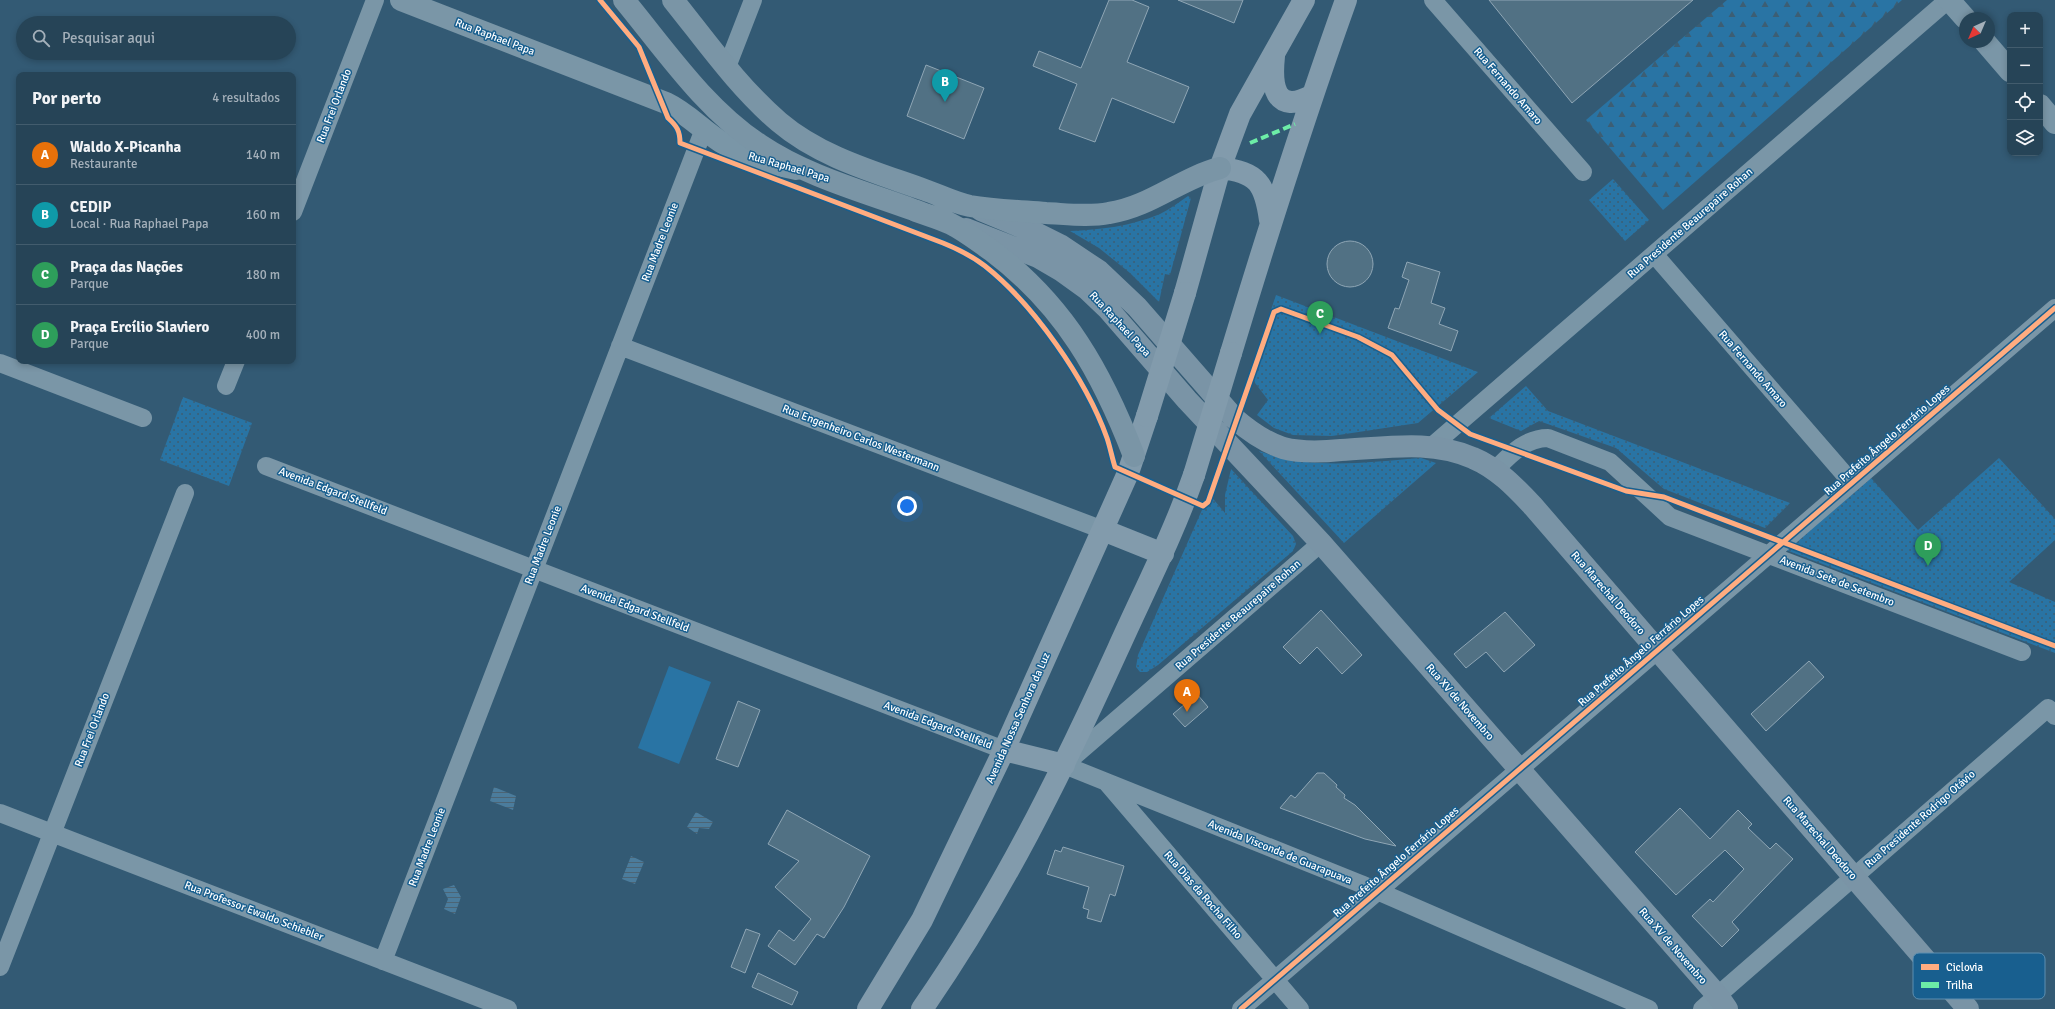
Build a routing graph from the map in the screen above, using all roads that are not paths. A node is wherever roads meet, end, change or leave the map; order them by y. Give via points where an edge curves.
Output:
1 (375, 0) edge
2 (401, 0) edge
3 (624, 0) edge
4 (673, 0) edge
5 (753, 0) edge
6 (1304, 0) edge
7 (1346, 0) edge
8 (1434, 0) edge
9 (1949, 0) edge
10 (1960, 12) edge
11 (1990, 48) edge
12 (1274, 51) junction
13 (727, 67) junction
14 (2007, 67) edge
15 (680, 69) junction
16 (1311, 96) junction
17 (666, 103) junction
18 (2043, 109) edge
19 (2055, 123) edge
20 (704, 129) junction
21 (1220, 168) junction
22 (809, 171) junction
23 (1583, 172) dead end
24 (296, 204) edge
25 (968, 206) junction
26 (1270, 221) junction
27 (951, 224) junction
28 (1654, 254) junction
29 (2055, 308) edge
30 (620, 346) junction
31 (0, 363) edge
32 (235, 364) edge
33 (1195, 374) joint
34 (226, 386) dead end
35 (1187, 400) joint
36 (143, 418) dead end
37 (1432, 446) junction
38 (1134, 456) junction
39 (266, 466) dead end
40 (1495, 470) junction
41 (1852, 483) junction
42 (185, 493) dead end
43 (1103, 530) junction
44 (1321, 543) junction
45 (1163, 554) junction
46 (1769, 554) junction
47 (534, 569) junction
48 (1657, 650) junction
49 (2022, 652) dead end
50 (2051, 712) edge
51 (1004, 750) junction
52 (1064, 765) junction
53 (1519, 770) junction
54 (1105, 781) junction
55 (0, 813) edge
56 (52, 833) junction
57 (1854, 877) junction
58 (1378, 891) junction
59 (1920, 953) edge
60 (383, 961) junction
61 (0, 967) edge
62 (1275, 980) junction
63 (1959, 999) edge
64 (1716, 1005) edge
65 (508, 1009) edge
66 (868, 1009) edge
67 (922, 1009) edge
68 (1241, 1009) edge
69 (1300, 1009) edge
70 (1649, 1009) edge
71 (1968, 1009) edge

1 - 24 street, Rua Frei Orlando
2 - 17 street, Rua Raphael Papa
3 - 15 highway
4 - 13 highway, Rua Raphael Papa
5 - 13 street
6 - 12 main road, Avenida Nossa Senhora da Luz
7 - 16 main road
8 - 23 street, Rua Fernando Amaro
9 - 10 street
9 - 28 street, Rua Presidente Beaurepaire Rohan
11 - 14 street
12 - 16 main road via 1272,78 1274,89 1281,98 1290,103
12 - 21 main road, Avenida Nossa Senhora da Luz via 1240,114
13 - 25 highway, Rua Raphael Papa via 779,122 805,140 854,164
15 - 17 street via 686,78 682,88
15 - 22 highway via 716,110 738,129 778,156
16 - 26 main road
17 - 20 street, Rua Raphael Papa via 676,107
18 - 19 street
20 - 22 street, Rua Raphael Papa via 720,142 751,158
20 - 30 street, Rua Madre Leonie
21 - 25 highway via 1187,179 1165,193 1135,206 1109,214 1064,214
21 - 26 main road via 1239,170 1253,177 1263,189 1268,201
21 - 38 main road, Avenida Nossa Senhora da Luz, bridge via 1185,293
22 - 27 highway, Rua Raphael Papa
25 - 33 main road, Rua Raphael Papa via 1038,234 1082,258 1118,288
26 - 45 main road, bridge via 1194,475
27 - 35 main road, Rua Raphael Papa via 1038,257 1087,289 1108,309
27 - 38 highway via 1004,261 1034,287 1058,313 1082,346 1101,380
28 - 37 street, Rua Presidente Beaurepaire Rohan
28 - 41 street, Rua Fernando Amaro
29 - 41 street, Rua Prefeito Ângelo Ferrário Lopes
30 - 43 street, Rua Engenheiro Carlos Westermann
30 - 47 street, Rua Madre Leonie
31 - 36 street
32 - 34 street
33 - 37 main road, Rua Marechal Deodoro via 1250,432 1283,448 1317,452
35 - 44 main road, Rua XV de Novembro
37 - 40 main road, Rua Marechal Deodoro via 1453,450
38 - 43 main road, Avenida Nossa Senhora da Luz
39 - 47 street, Avenida Edgard Stellfeld
40 - 46 street, Avenida Sete de Setembro via 1518,448 1539,438 1548,438 1610,462 1670,518
40 - 48 main road, Rua Marechal Deodoro via 1532,506
41 - 46 street, Rua Prefeito Ângelo Ferrário Lopes
42 - 56 street, Rua Frei Orlando
43 - 45 main road
43 - 51 main road, Avenida Nossa Senhora da Luz
44 - 52 street, Rua Presidente Beaurepaire Rohan
44 - 53 main road, Rua XV de Novembro
45 - 52 main road
46 - 48 street, Rua Prefeito Ângelo Ferrário Lopes
46 - 49 street, Avenida Sete de Setembro
47 - 51 street, Avenida Edgard Stellfeld
47 - 60 street, Rua Madre Leonie
48 - 53 street, Rua Prefeito Ângelo Ferrário Lopes
48 - 57 main road, Rua Marechal Deodoro
50 - 57 street, Rua Presidente Rodrigo Otávio
51 - 52 main road
51 - 66 main road, Avenida Nossa Senhora da Luz via 922,920
52 - 54 street, Avenida Visconde de Guarapuava
52 - 67 main road via 988,907
53 - 58 street, Rua Prefeito Ângelo Ferrário Lopes
53 - 64 main road, Rua XV de Novembro
54 - 58 street, Avenida Visconde de Guarapuava
54 - 62 street, Rua Dias da Rocha Filho
55 - 56 street, Rua Professor Ewaldo Schiebler
56 - 60 street, Rua Professor Ewaldo Schiebler
56 - 61 street, Rua Frei Orlando
57 - 59 main road, Rua Marechal Deodoro
57 - 64 street, Rua Presidente Rodrigo Otávio
58 - 62 street, Rua Prefeito Ângelo Ferrário Lopes
58 - 70 street, Avenida Visconde de Guarapuava
60 - 65 street, Rua Professor Ewaldo Schiebler
62 - 68 street, Rua Prefeito Ângelo Ferrário Lopes
62 - 69 street, Rua Dias da Rocha Filho
63 - 71 main road, Rua Marechal Deodoro

